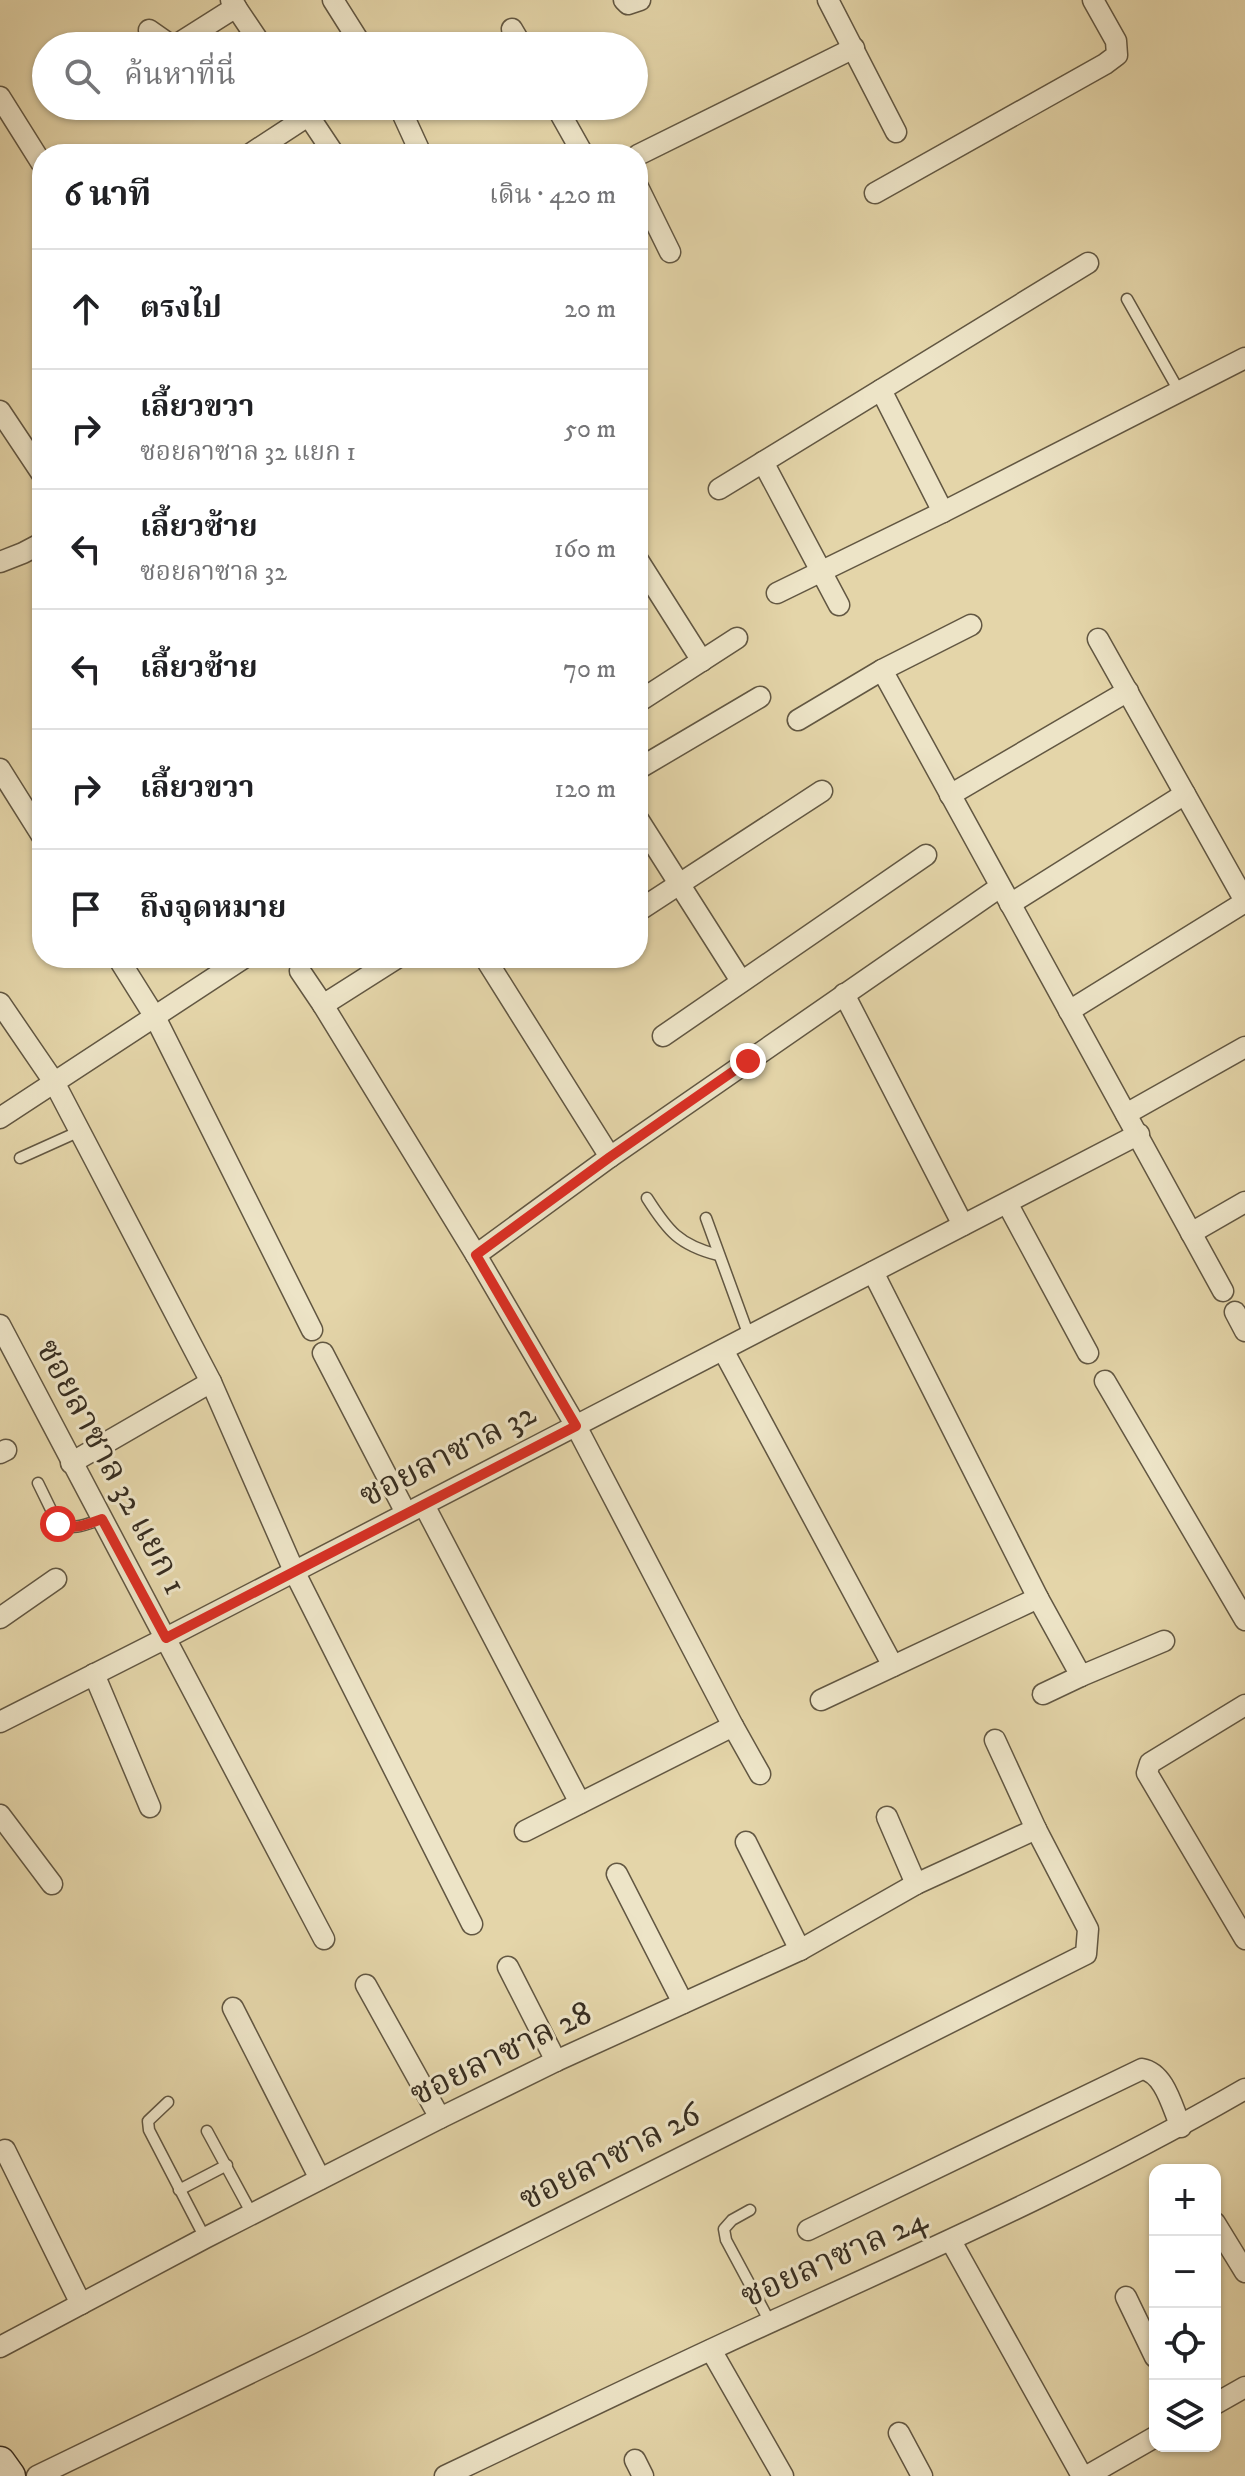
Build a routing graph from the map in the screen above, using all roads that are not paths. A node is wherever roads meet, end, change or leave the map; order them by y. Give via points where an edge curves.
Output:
1 (333, 0) edge
2 (624, 0) edge
3 (640, 0) edge
4 (828, 0) edge
5 (1093, 0) edge
6 (233, 3) edge
7 (149, 30) dead end
8 (152, 32) edge
9 (194, 32) edge
10 (253, 32) edge
11 (353, 32) edge
12 (854, 48) junction
13 (0, 97) edge
14 (293, 120) edge
15 (311, 120) edge
16 (405, 120) edge
17 (564, 120) edge
18 (896, 132) dead end
19 (263, 144) edge
20 (327, 144) edge
21 (416, 144) edge
22 (577, 144) edge
23 (32, 148) edge
24 (648, 150) edge
25 (875, 193) dead end
26 (648, 207) edge
27 (670, 252) dead end
28 (1088, 263) dead end
29 (1127, 299) dead end
30 (1245, 358) edge
31 (881, 390) junction
32 (1179, 391) junction
33 (0, 411) edge
34 (32, 459) edge
35 (763, 462) junction
36 (719, 489) dead end
37 (943, 512) junction
38 (32, 548) edge
39 (0, 562) edge
40 (821, 571) junction
41 (648, 576) edge
42 (777, 593) dead end
43 (839, 605) dead end
44 (971, 625) dead end
45 (737, 638) dead end
46 (1098, 639) dead end
47 (702, 661) junction
48 (882, 670) junction
49 (1128, 691) junction
50 (648, 696) edge
51 (760, 697) dead end
52 (798, 720) dead end
53 (648, 763) edge
54 (0, 769) edge
55 (822, 791) dead end
56 (1185, 794) junction
57 (950, 795) junction
58 (32, 820) edge
59 (648, 834) edge
60 (926, 855) dead end
61 (681, 884) junction
62 (1005, 895) junction
63 (1245, 902) edge
64 (648, 905) edge
65 (124, 968) edge
66 (229, 968) edge
67 (381, 968) edge
68 (491, 968) edge
69 (300, 971) dead end
70 (741, 981) junction
71 (844, 994) junction
72 (0, 1003) edge
73 (323, 1005) junction
74 (1069, 1011) junction
75 (155, 1017) junction
76 (663, 1036) dead end
77 (1245, 1047) edge
78 (54, 1082) junction
79 (1126, 1114) junction
80 (0, 1118) edge
81 (80, 1131) junction
82 (1139, 1134) junction
83 (610, 1157) junction
84 (20, 1158) dead end
85 (647, 1198) dead end
86 (1245, 1202) edge
87 (1007, 1203) junction
88 (706, 1218) dead end
89 (963, 1225) junction
90 (1191, 1233) junction
91 (476, 1255) junction
92 (718, 1255) junction
93 (873, 1272) junction
94 (1223, 1291) dead end
95 (1235, 1312) dead end
96 (0, 1325) edge
97 (312, 1330) dead end
98 (1245, 1331) edge
99 (749, 1336) junction
100 (723, 1350) junction
101 (323, 1353) dead end
102 (1088, 1353) dead end
103 (1105, 1381) dead end
104 (211, 1382) junction
105 (576, 1426) junction
106 (71, 1463) junction
107 (38, 1483) dead end
108 (415, 1509) junction
109 (102, 1519) junction
110 (294, 1571) junction
111 (56, 1579) dead end
112 (1038, 1598) junction
113 (0, 1618) edge
114 (1245, 1620) edge
115 (166, 1638) junction
116 (1164, 1641) dead end
117 (893, 1666) junction
118 (94, 1674) junction
119 (1081, 1676) junction
120 (1043, 1694) dead end
121 (821, 1700) dead end
122 (1245, 1705) edge
123 (0, 1722) edge
124 (733, 1726) junction
125 (995, 1740) dead end
126 (760, 1774) dead end
127 (580, 1803) junction
128 (150, 1807) dead end
129 (0, 1815) edge
130 (887, 1817) dead end
131 (1036, 1829) junction
132 (525, 1831) dead end
133 (746, 1842) dead end
134 (617, 1874) dead end
135 (52, 1884) dead end
136 (916, 1884) junction
137 (472, 1924) dead end
138 (324, 1939) dead end
139 (1245, 1939) edge
140 (800, 1950) junction
141 (508, 1967) dead end
142 (366, 1985) dead end
143 (683, 2003) junction
144 (233, 2008) dead end
145 (556, 2061) junction
146 (1245, 2089) edge
147 (168, 2102) dead end
148 (440, 2118) junction
149 (1181, 2127) junction
150 (207, 2131) dead end
151 (5, 2150) dead end
152 (227, 2165) junction
153 (320, 2179) junction
154 (179, 2190) junction
155 (750, 2210) dead end
156 (252, 2214) junction
157 (808, 2230) dead end
158 (1221, 2233) edge
159 (205, 2238) junction
160 (951, 2241) junction
161 (1245, 2272) edge
162 (1126, 2297) dead end
163 (81, 2304) junction
164 (770, 2322) junction
165 (1149, 2345) edge
166 (0, 2347) edge
167 (711, 2350) junction
168 (1245, 2387) edge
169 (1221, 2401) edge
170 (899, 2433) dead end
171 (1149, 2440) edge
172 (0, 2462) edge
173 (10, 2476) edge
174 (37, 2476) edge
175 (445, 2476) edge
176 (783, 2476) edge
177 (922, 2476) edge
178 (1084, 2476) edge

1 - 11 street
2 - 3 street
4 - 12 street
5 - 25 street via 1116,41 1117,55
6 - 9 street
6 - 10 street
7 - 8 street
12 - 18 street
12 - 24 street
13 - 23 street
14 - 19 street
15 - 20 street
16 - 21 street
17 - 22 street
26 - 27 street
28 - 31 street
29 - 32 lane
30 - 32 street
31 - 35 street
31 - 37 street
32 - 37 street
33 - 34 street
35 - 36 street
35 - 40 street
37 - 40 street
38 - 39 street
40 - 42 street
40 - 43 street
41 - 47 street
44 - 48 street
45 - 47 street
46 - 49 street
47 - 50 street
48 - 52 street
48 - 57 street
49 - 56 street
49 - 57 street
51 - 53 street
54 - 58 street
55 - 61 street
56 - 62 street
56 - 63 street
57 - 62 street
59 - 61 street
60 - 70 street
61 - 64 street
61 - 70 street
62 - 71 street
62 - 74 street
63 - 74 street
65 - 75 street
66 - 75 street
67 - 73 street
68 - 83 street
69 - 73 street
70 - 76 street
71 - 83 street
71 - 89 street
72 - 78 street
73 - 91 street
74 - 79 street
75 - 78 street
75 - 97 street
77 - 79 street
78 - 80 street
78 - 81 street
79 - 82 street
81 - 84 lane
81 - 104 street
82 - 87 street, ซอยลาซาล 32
82 - 90 street
83 - 91 street
85 - 92 lane via 667,1230 698,1250
86 - 90 street
87 - 89 street, ซอยลาซาล 32
87 - 102 street
88 - 92 lane
89 - 93 street, ซอยลาซาล 32
90 - 94 street
91 - 105 street
92 - 99 lane
93 - 99 street, ซอยลาซาล 32
93 - 112 street
95 - 98 street
96 - 106 street, ซอยลาซาล 32 แยก 1
99 - 100 street, ซอยลาซาล 32
100 - 105 street, ซอยลาซาล 32
100 - 117 street
101 - 108 street
103 - 114 street
104 - 106 street
104 - 110 street
105 - 108 street, ซอยลาซาล 32
105 - 124 street
106 - 109 street, ซอยลาซาล 32 แยก 1
107 - 109 lane via 58,1524 77,1527
108 - 110 street, ซอยลาซาล 32
108 - 127 street
109 - 115 street, ซอยลาซาล 32 แยก 1
110 - 115 street, ซอยลาซาล 32
110 - 137 street
111 - 113 street
112 - 117 street
112 - 119 street
115 - 118 street, ซอยลาซาล 32
115 - 138 street, ซอยลาซาล 32 แยก 1
116 - 119 street
117 - 121 street
118 - 123 street, ซอยลาซาล 32
118 - 128 street
119 - 120 street
122 - 139 street via 1150,1763 1147,1773
124 - 126 street
124 - 127 street
125 - 131 street
127 - 132 street
129 - 135 street
130 - 136 street
131 - 136 street, ซอยลาซาล 28
131 - 174 street, ซอยลาซาล 26 via 1088,1929 1086,1954
133 - 140 street
134 - 143 street
136 - 140 street, ซอยลาซาล 28
140 - 143 street, ซอยลาซาล 28
141 - 145 street
142 - 148 street
143 - 145 street, ซอยลาซาล 28
144 - 153 street
145 - 148 street, ซอยลาซาล 28
146 - 149 street, ซอยลาซาล 24
147 - 154 lane via 148,2121 149,2130
148 - 153 street, ซอยลาซาล 28
149 - 157 street via 1159,2077 1142,2069
149 - 160 street, ซอยลาซาล 24
150 - 152 lane
151 - 163 street
152 - 154 lane
152 - 156 lane
153 - 156 street, ซอยลาซาล 28
154 - 159 lane
155 - 164 lane via 724,2229
156 - 159 street, ซอยลาซาล 28
158 - 161 street
159 - 163 street, ซอยลาซาล 28
160 - 164 street, ซอยลาซาล 24
160 - 178 street
162 - 165 street
163 - 166 street, ซอยลาซาล 28
164 - 167 street, ซอยลาซาล 24
167 - 175 street, ซอยลาซาล 24
167 - 176 street
168 - 169 street
170 - 177 street
171 - 178 street
172 - 173 street

